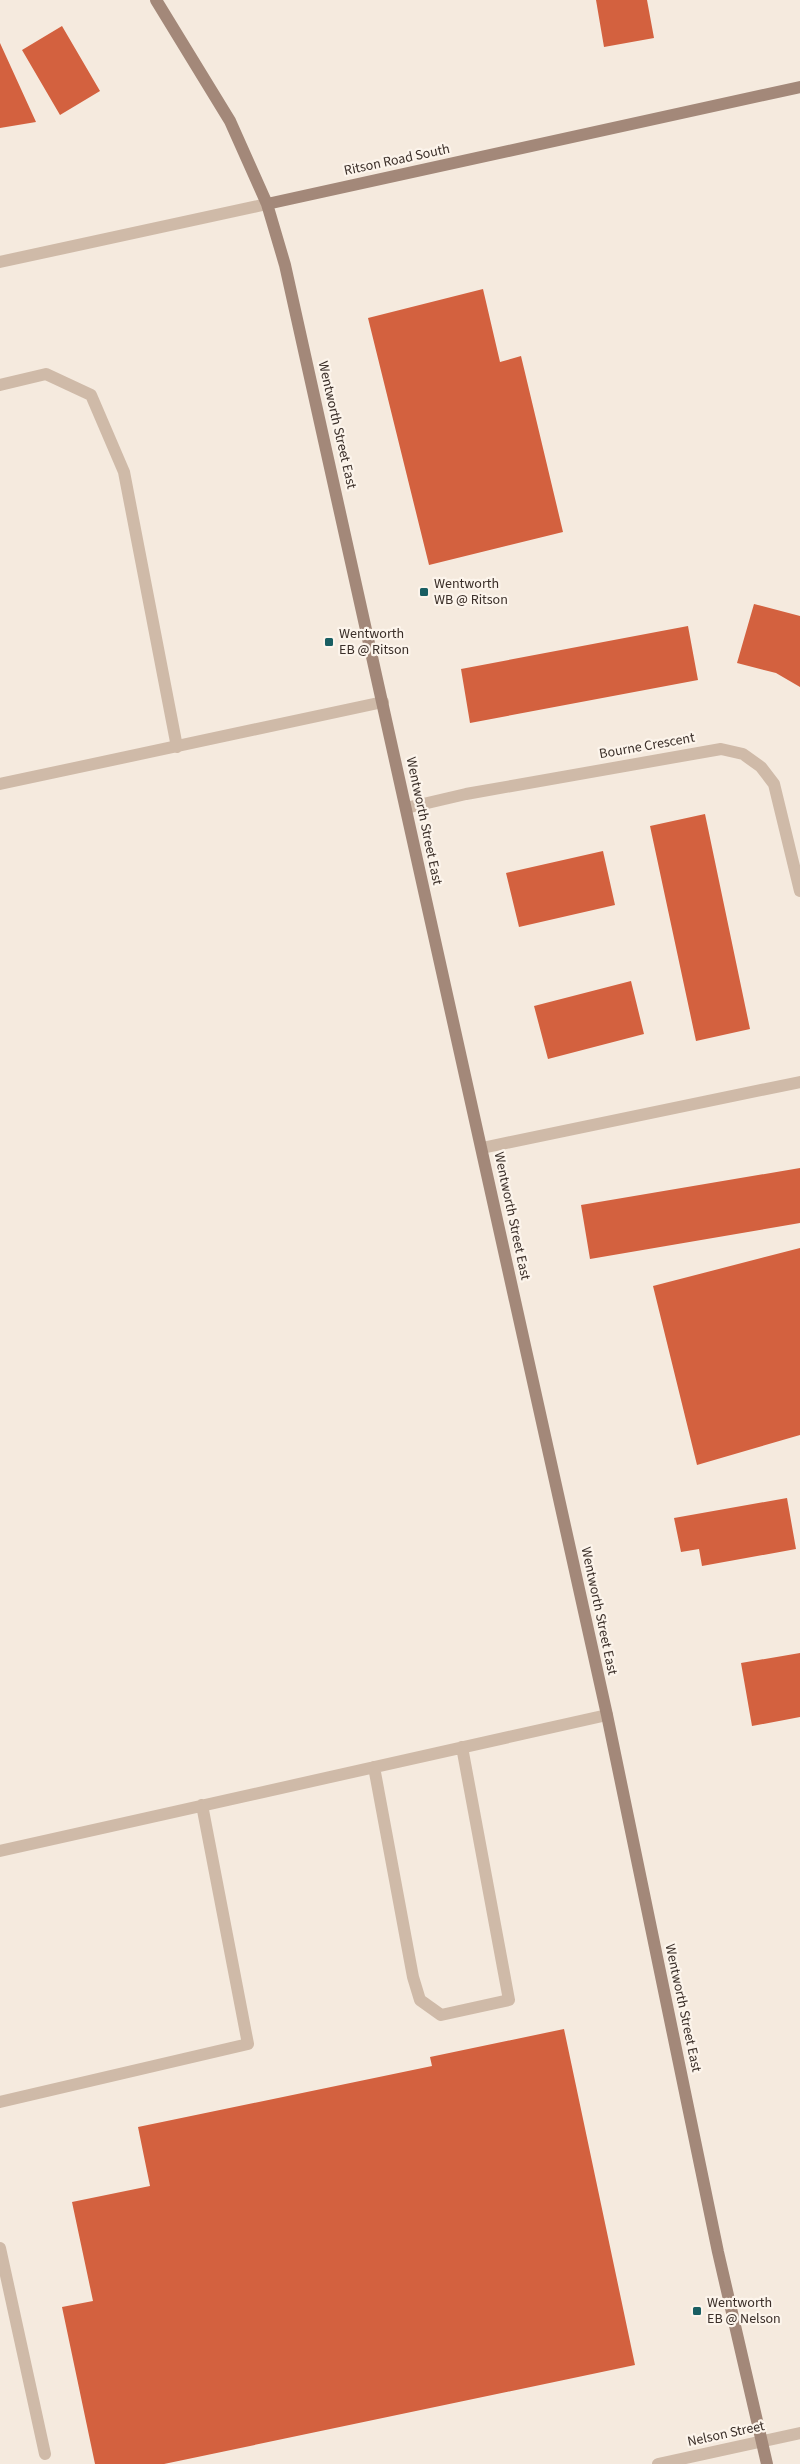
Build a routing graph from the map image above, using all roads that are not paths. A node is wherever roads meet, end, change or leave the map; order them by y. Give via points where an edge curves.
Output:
1 (156, 0) edge
2 (800, 87) edge
3 (266, 204) junction
4 (0, 262) edge
5 (0, 385) edge
6 (383, 702) junction
7 (177, 746) junction
8 (0, 784) edge
9 (406, 808) junction
10 (800, 891) edge
11 (800, 1082) edge
12 (482, 1148) junction
13 (607, 1715) junction
14 (462, 1747) junction
15 (374, 1767) junction
16 (202, 1805) junction
17 (0, 1851) edge
18 (0, 2102) edge
19 (0, 2248) edge
20 (800, 2433) edge
21 (762, 2441) junction
22 (46, 2454) dead end
23 (658, 2464) edge
24 (767, 2464) edge

1 - 3 main road, Wentworth Street East via 230,121
2 - 3 main road, Ritson Road South
3 - 4 street, Ritson Road South
3 - 6 main road, Wentworth Street East via 285,265
5 - 7 street via 46,374 91,395 124,472
6 - 7 street
6 - 9 main road, Wentworth Street East
7 - 8 street
9 - 10 street, Bourne Crescent via 466,794 721,749 743,754 761,766 774,784
9 - 12 main road, Wentworth Street East
11 - 12 street
12 - 13 main road, Wentworth Street East
13 - 14 street
13 - 21 main road, Wentworth Street East via 718,2252
14 - 15 street
14 - 15 street via 509,2000 441,2014 420,2000
15 - 16 street
16 - 17 street
16 - 18 street via 248,2044
19 - 22 street
20 - 21 street, Nelson Street
21 - 23 street, Nelson Street
21 - 24 main road, Wentworth Street East

